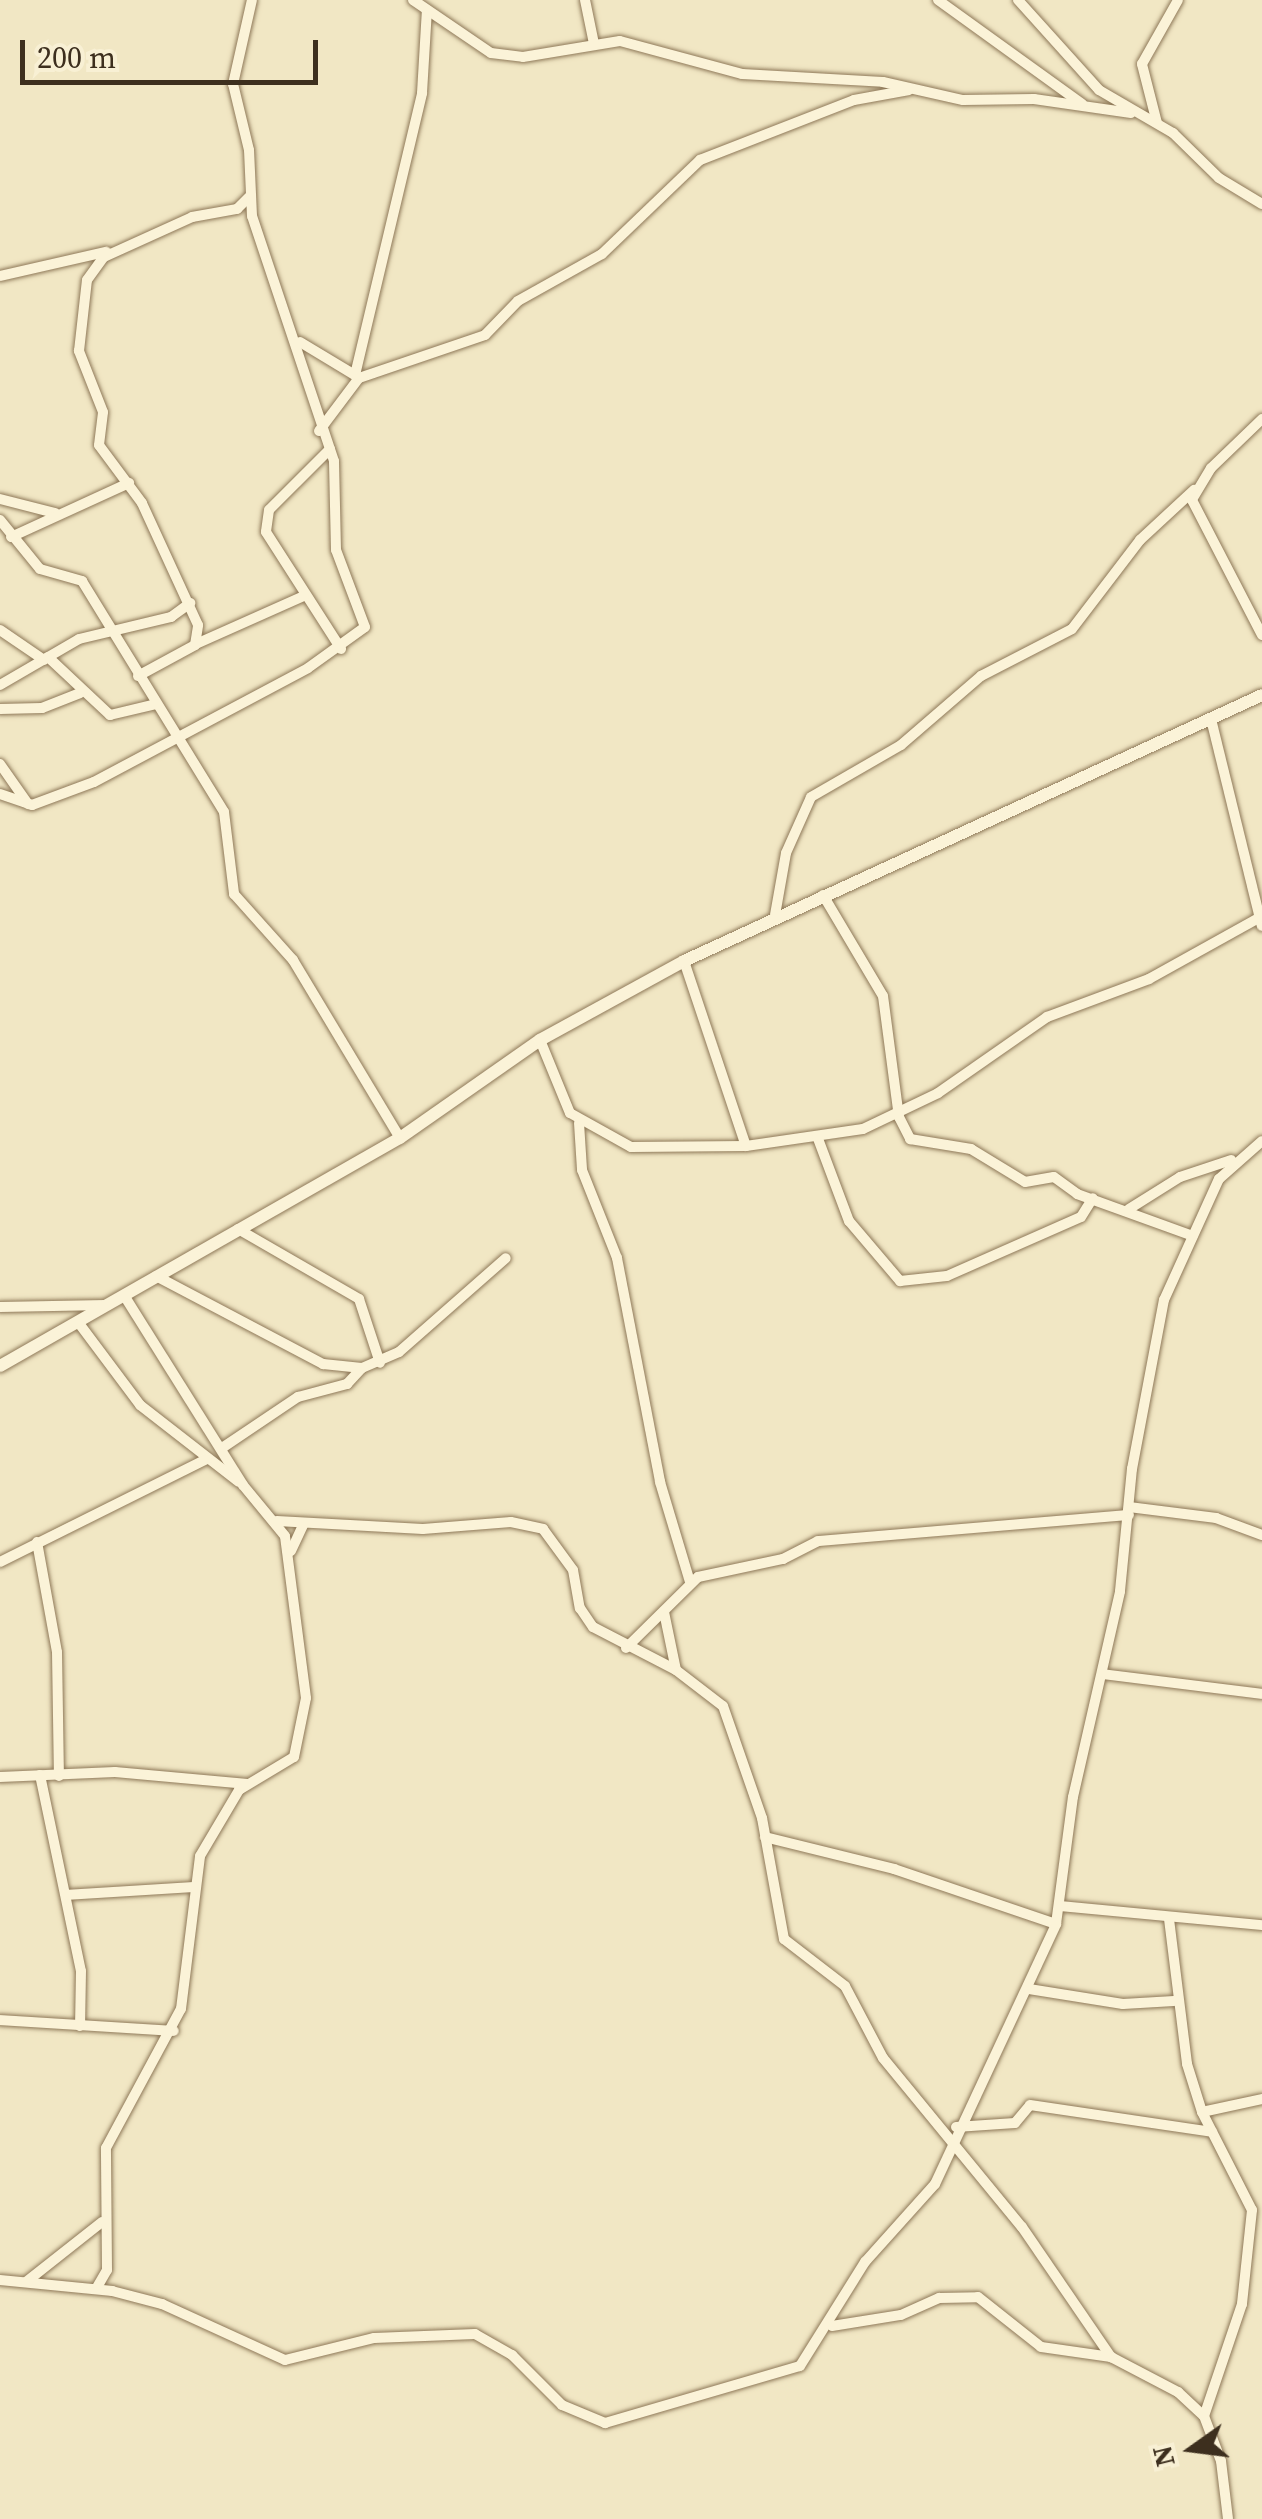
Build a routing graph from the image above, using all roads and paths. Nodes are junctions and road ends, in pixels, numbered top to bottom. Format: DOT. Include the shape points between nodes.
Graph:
graph roads {
  1 [pos="252,0"];
  2 [pos="413,0"];
  3 [pos="585,0"];
  4 [pos="938,0"];
  5 [pos="1018,0"];
  6 [pos="1178,0"];
  7 [pos="427,10"];
  8 [pos="594,44"];
  9 [pos="918,89"];
  10 [pos="1083,105"];
  11 [pos="1131,113"];
  12 [pos="1157,122"];
  13 [pos="250,196"];
  14 [pos="1262,204"];
  15 [pos="106,252"];
  16 [pos="0,276"];
  17 [pos="299,341"];
  18 [pos="357,376"];
  19 [pos="1262,418"];
  20 [pos="319,432"];
  21 [pos="330,449"];
  22 [pos="129,483"];
  23 [pos="1194,490"];
  24 [pos="0,500"];
  25 [pos="55,513"];
  26 [pos="0,520"];
  27 [pos="11,537"];
  28 [pos="304,596"];
  29 [pos="190,603"];
  30 [pos="0,630"];
  31 [pos="110,631"];
  32 [pos="1262,635"];
  33 [pos="195,644"];
  34 [pos="341,649"];
  35 [pos="46,658"];
  36 [pos="138,676"];
  37 [pos="0,684"];
  38 [pos="80,693"];
  39 [pos="1262,695"];
  40 [pos="156,704"];
  41 [pos="0,709"];
  42 [pos="1211,720"];
  43 [pos="178,734"];
  44 [pos="0,764"];
  45 [pos="0,794"];
  46 [pos="28,805"];
  47 [pos="824,894"];
  48 [pos="775,915"];
  49 [pos="1261,920"];
  50 [pos="684,961"];
  51 [pos="540,1040"];
  52 [pos="899,1117"];
  53 [pos="579,1123"];
  54 [pos="818,1136"];
  55 [pos="400,1138"];
  56 [pos="1262,1141"];
  57 [pos="746,1146"];
  58 [pos="1232,1160"];
  59 [pos="1093,1198"];
  60 [pos="1129,1209"];
  61 [pos="238,1229"];
  62 [pos="1193,1236"];
  63 [pos="506,1258"];
  64 [pos="156,1276"];
  65 [pos="124,1295"];
  66 [pos="107,1304"];
  67 [pos="0,1307"];
  68 [pos="78,1322"];
  69 [pos="380,1362"];
  70 [pos="0,1366"];
  71 [pos="362,1368"];
  72 [pos="222,1448"];
  73 [pos="207,1459"];
  74 [pos="242,1484"];
  75 [pos="1130,1511"];
  76 [pos="278,1521"];
  77 [pos="304,1523"];
  78 [pos="1262,1535"];
  79 [pos="38,1542"];
  80 [pos="290,1551"];
  81 [pos="0,1562"];
  82 [pos="688,1562"];
  83 [pos="707,1574"];
  84 [pos="690,1582"];
  85 [pos="664,1612"];
  86 [pos="626,1648"];
  87 [pos="676,1670"];
  88 [pos="1102,1674"];
  89 [pos="1262,1694"];
  90 [pos="58,1751"];
  91 [pos="78,1774"];
  92 [pos="40,1775"];
  93 [pos="59,1776"];
  94 [pos="0,1777"];
  95 [pos="248,1784"];
  96 [pos="765,1838"];
  97 [pos="193,1887"];
  98 [pos="66,1895"];
  99 [pos="1060,1906"];
  100 [pos="1169,1918"];
  101 [pos="1056,1924"];
  102 [pos="1262,1925"];
  103 [pos="1029,1989"];
  104 [pos="1174,2001"];
  105 [pos="0,2020"];
  106 [pos="80,2026"];
  107 [pos="174,2031"];
  108 [pos="1262,2099"];
  109 [pos="1202,2112"];
  110 [pos="956,2128"];
  111 [pos="1212,2132"];
  112 [pos="949,2147"];
  113 [pos="102,2221"];
  114 [pos="1256,2250"];
  115 [pos="106,2277"];
  116 [pos="0,2280"];
  117 [pos="25,2283"];
  118 [pos="96,2290"];
  119 [pos="112,2290"];
  120 [pos="830,2327"];
  121 [pos="1110,2357"];
  122 [pos="1204,2416"];
  123 [pos="1228,2519"];
  1 -- 13 [label="street" via="233,84 249,150"];
  2 -- 7 [label="street"];
  3 -- 8 [label="street"];
  4 -- 10 [label="street"];
  5 -- 11 [label="street" via="1067,58"];
  6 -- 12 [label="street" via="1142,64"];
  7 -- 8 [label="street" via="491,53 554,54"];
  7 -- 18 [label="street" via="422,94"];
  8 -- 9 [label="street" via="620,41 742,74"];
  9 -- 10 [label="street" via="963,100"];
  9 -- 18 [label="street" via="854,100 700,160 602,254 518,302 485,335"];
  10 -- 11 [label="street"];
  11 -- 12 [label="street"];
  12 -- 14 [label="street"];
  13 -- 17 [label="street" via="259,250"];
  13 -- 22 [label="street" via="238,209 192,217 104,257 88,280 80,351 103,412 97,438"];
  15 -- 16 [label="street"];
  17 -- 18 [label="street"];
  17 -- 20 [label="street"];
  18 -- 20 [label="street"];
  19 -- 23 [label="street"];
  20 -- 21 [label="street"];
  21 -- 28 [label="street" via="266,521 268,542"];
  21 -- 34 [label="street" via="336,550 365,619 362,635"];
  22 -- 25 [label="street"];
  22 -- 29 [label="street"];
  23 -- 32 [label="street" via="1202,530"];
  23 -- 48 [label="street" via="1140,540 1072,629 988,671 901,745 811,797 786,853"];
  24 -- 25 [label="street"];
  25 -- 27 [label="street"];
  26 -- 27 [label="street"];
  27 -- 31 [label="street" via="40,568 82,581"];
  28 -- 33 [label="street"];
  28 -- 34 [label="street"];
  29 -- 31 [label="street" via="171,617"];
  29 -- 33 [label="street"];
  30 -- 35 [label="street"];
  31 -- 35 [label="street"];
  31 -- 36 [label="street"];
  33 -- 36 [label="street"];
  34 -- 43 [label="street"];
  35 -- 37 [label="street"];
  35 -- 38 [label="street"];
  36 -- 40 [label="street"];
  38 -- 40 [label="street" via="110,715"];
  38 -- 41 [label="street" via="42,708"];
  39 -- 42 [label="street"];
  40 -- 43 [label="street"];
  42 -- 47 [label="street"];
  42 -- 49 [label="street"];
  43 -- 46 [label="street" via="94,782"];
  43 -- 55 [label="street" via="224,812 234,894 294,960"];
  44 -- 46 [label="street"];
  45 -- 46 [label="street"];
  47 -- 48 [label="street"];
  47 -- 52 [label="street" via="883,996"];
  48 -- 50 [label="street"];
  49 -- 52 [label="street" via="1150,979 1033,1025"];
  50 -- 51 [label="street"];
  50 -- 57 [label="street"];
  51 -- 53 [label="street"];
  51 -- 55 [label="street"];
  52 -- 54 [label="street"];
  52 -- 59 [label="street" via="910,1139 970,1149 1024,1182 1054,1177"];
  53 -- 57 [label="street" via="631,1147"];
  53 -- 82 [label="street" via="582,1170 617,1258 660,1482"];
  54 -- 57 [label="street"];
  54 -- 59 [label="street" via="854,1228 882,1269 904,1282 947,1276 1070,1222"];
  55 -- 61 [label="street"];
  56 -- 58 [label="street"];
  58 -- 60 [label="street" via="1180,1177"];
  58 -- 62 [label="street"];
  59 -- 60 [label="street"];
  60 -- 62 [label="street"];
  61 -- 64 [label="street"];
  61 -- 69 [label="street" via="359,1299"];
  62 -- 75 [label="street" via="1164,1300"];
  63 -- 69 [label="street"];
  64 -- 65 [label="street"];
  64 -- 71 [label="street" via="323,1364"];
  65 -- 66 [label="street"];
  65 -- 72 [label="street"];
  66 -- 67 [label="street"];
  66 -- 68 [label="street"];
  68 -- 70 [label="street"];
  68 -- 73 [label="street" via="140,1406"];
  69 -- 71 [label="street"];
  71 -- 72 [label="street" via="340,1388 298,1397"];
  72 -- 74 [label="street"];
  73 -- 74 [label="street"];
  73 -- 79 [label="street"];
  74 -- 76 [label="street"];
  75 -- 78 [label="street" via="1216,1518"];
  75 -- 83 [label="street" via="830,1538 783,1559"];
  75 -- 88 [label="street"];
  76 -- 77 [label="street"];
  76 -- 80 [label="street"];
  77 -- 80 [label="street"];
  77 -- 86 [label="street" via="534,1526 569,1561 585,1619"];
  79 -- 81 [label="street"];
  79 -- 90 [label="street" via="57,1652"];
  80 -- 95 [label="street" via="306,1668 304,1725 290,1764"];
  82 -- 83 [label="street"];
  82 -- 84 [label="street"];
  83 -- 84 [label="street"];
  84 -- 85 [label="street"];
  85 -- 86 [label="street"];
  85 -- 87 [label="street"];
  86 -- 87 [label="street"];
  87 -- 96 [label="street" via="731,1718"];
  88 -- 89 [label="street"];
  88 -- 99 [label="street" via="1073,1797"];
  90 -- 91 [label="street"];
  90 -- 93 [label="street"];
  91 -- 93 [label="street"];
  91 -- 95 [label="street"];
  92 -- 93 [label="street"];
  92 -- 94 [label="street"];
  92 -- 98 [label="street"];
  95 -- 97 [label="street" via="209,1838"];
  96 -- 101 [label="street" via="894,1869"];
  96 -- 112 [label="street" via="784,1939 845,1986 869,2037"];
  97 -- 98 [label="street"];
  97 -- 107 [label="street"];
  98 -- 106 [label="street" via="81,1971"];
  99 -- 100 [label="street"];
  99 -- 101 [label="street"];
  100 -- 102 [label="street"];
  100 -- 104 [label="street"];
  101 -- 103 [label="street"];
  103 -- 104 [label="street" via="1123,2004"];
  103 -- 110 [label="street"];
  104 -- 109 [label="street"];
  105 -- 106 [label="street"];
  106 -- 107 [label="street"];
  107 -- 113 [label="street" via="112,2128"];
  108 -- 109 [label="street"];
  109 -- 111 [label="street"];
  110 -- 111 [label="street" via="1015,2123 1030,2104"];
  110 -- 112 [label="street"];
  111 -- 114 [label="street" via="1247,2192"];
  112 -- 120 [label="street" via="935,2184 864,2262"];
  112 -- 121 [label="street" via="1022,2227"];
  113 -- 115 [label="street"];
  113 -- 117 [label="street"];
  114 -- 122 [label="street" via="1226,2369"];
  115 -- 118 [label="street"];
  115 -- 119 [label="street"];
  116 -- 117 [label="street"];
  117 -- 118 [label="street"];
  118 -- 119 [label="street"];
  119 -- 120 [label="street" via="204,2319 285,2360 374,2338 475,2334 512,2355 562,2405 605,2423 780,2377 800,2366"];
  120 -- 121 [label="street" via="901,2315 939,2298 978,2297 1041,2347"];
  121 -- 122 [label="street" via="1178,2392"];
  122 -- 123 [label="street" via="1221,2461"];
}
